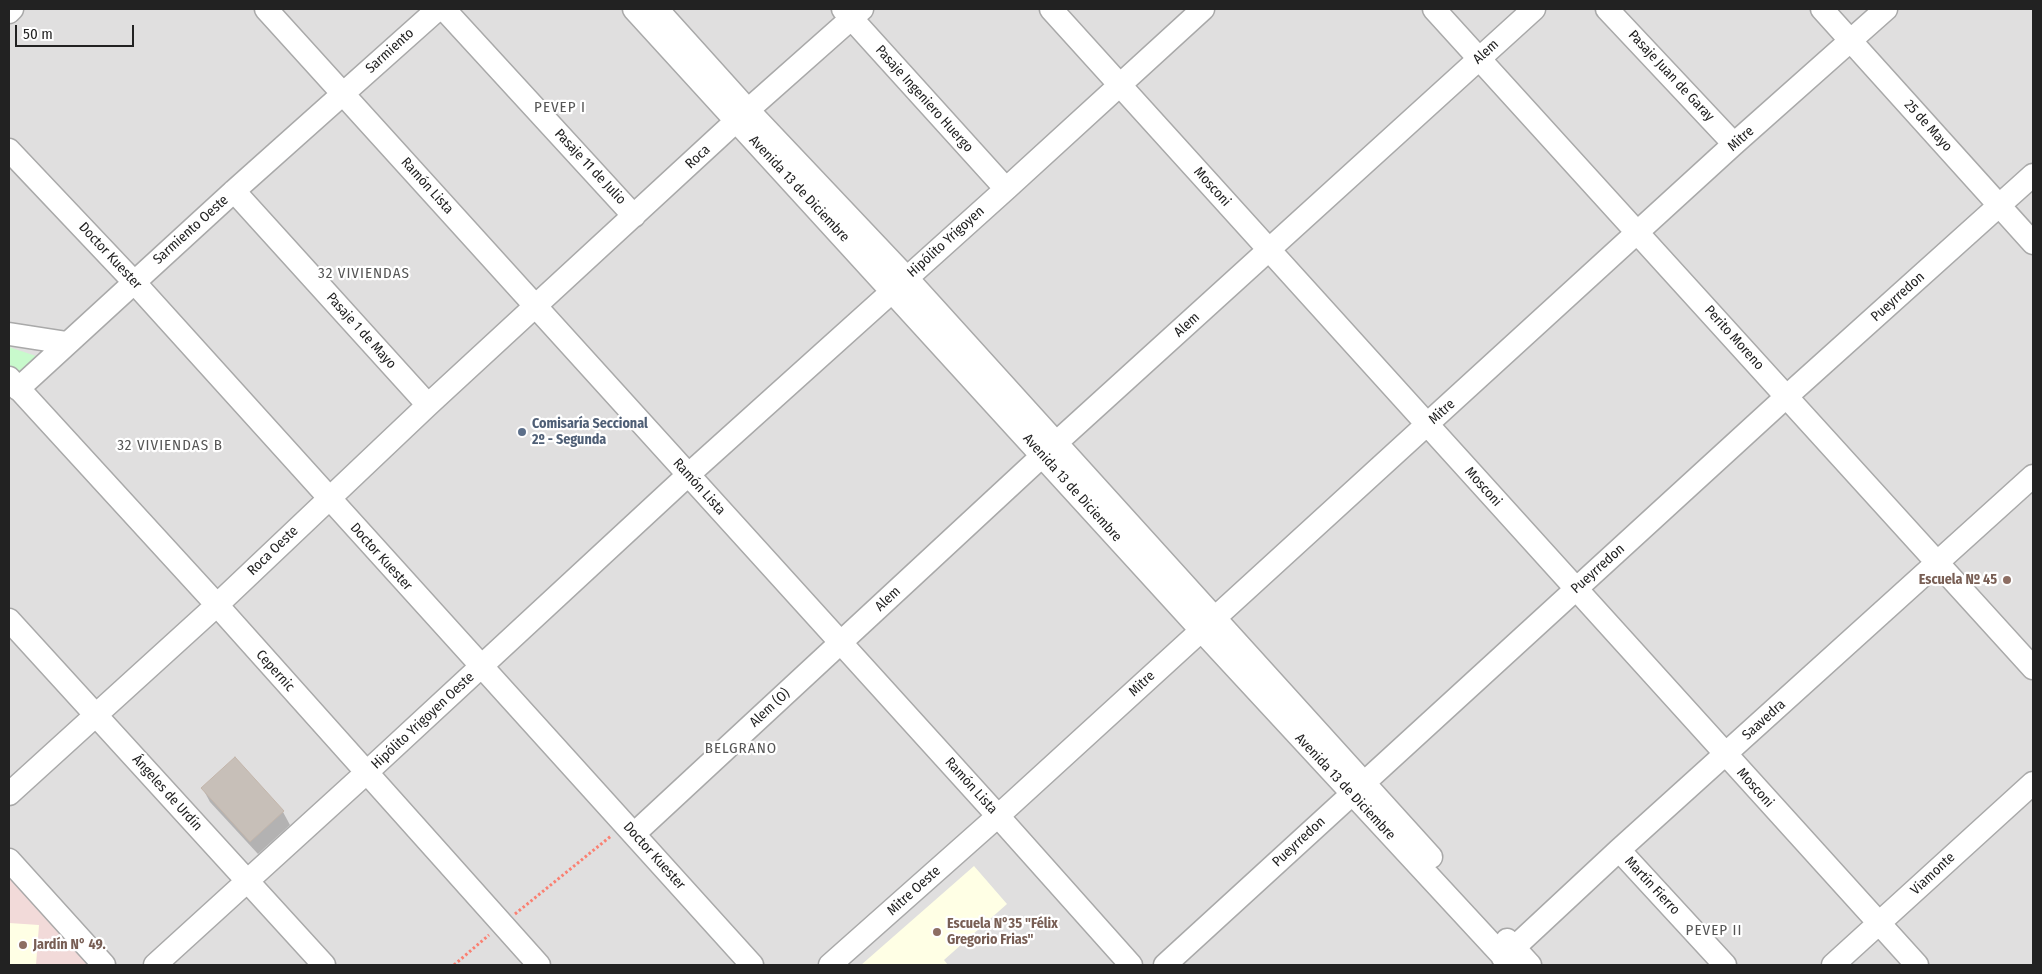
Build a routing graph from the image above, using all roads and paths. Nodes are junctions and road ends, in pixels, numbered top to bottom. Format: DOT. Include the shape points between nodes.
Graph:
graph roads {
  1 [pos="12,9"];
  2 [pos="266,9"];
  3 [pos="438,9"];
  4 [pos="444,9"];
  5 [pos="634,9"];
  6 [pos="657,9"];
  7 [pos="1050,9"];
  8 [pos="1202,9"];
  9 [pos="1434,9"];
  10 [pos="1534,9"];
  11 [pos="1607,9"];
  12 [pos="1822,9"];
  13 [pos="1886,9"];
  14 [pos="9,12"];
  15 [pos="852,12"];
  16 [pos="1851,41"];
  17 [pos="1479,58"];
  18 [pos="1119,85"];
  19 [pos="343,93"];
  20 [pos="742,115"];
  21 [pos="1734,144"];
  22 [pos="9,150"];
  23 [pos="2033,175"];
  24 [pos="1006,189"];
  25 [pos="234,191"];
  26 [pos="2000,206"];
  27 [pos="634,216"];
  28 [pos="1638,232"];
  29 [pos="2033,243"];
  30 [pos="1269,251"];
  31 [pos="134,282"];
  32 [pos="899,284"];
  33 [pos="536,306"];
  34 [pos="9,334"];
  35 [pos="67,344"];
  36 [pos="14,384"];
  37 [pos="1786,397"];
  38 [pos="428,405"];
  39 [pos="1427,425"];
  40 [pos="1049,450"];
  41 [pos="688,475"];
  42 [pos="2033,476"];
  43 [pos="328,498"];
  44 [pos="1936,562"];
  45 [pos="1575,589"];
  46 [pos="217,605"];
  47 [pos="9,620"];
  48 [pos="1207,624"];
  49 [pos="840,642"];
  50 [pos="482,667"];
  51 [pos="2033,668"];
  52 [pos="96,715"];
  53 [pos="1725,756"];
  54 [pos="366,773"];
  55 [pos="2033,783"];
  56 [pos="1358,789"];
  57 [pos="9,794"];
  58 [pos="998,816"];
  59 [pos="630,829"];
  60 [pos="1619,850"];
  61 [pos="9,860"];
  62 [pos="248,882"];
  63 [pos="502,924"];
  64 [pos="1879,924"];
  65 [pos="1506,959"];
  66 [pos="104,965"];
  67 [pos="155,965"];
  68 [pos="324,965"];
  69 [pos="454,965"];
  70 [pos="539,965"];
  71 [pos="752,965"];
  72 [pos="830,965"];
  73 [pos="1131,965"];
  74 [pos="1165,965"];
  75 [pos="1530,965"];
  76 [pos="1725,965"];
  77 [pos="1833,965"];
  78 [pos="1917,965"];
  1 -- 14 [label="street"];
  2 -- 19 [label="street, Ramón Lista"];
  3 -- 19 [label="street, Sarmiento"];
  4 -- 27 [label="street, Pasaje 11 de Julio"];
  5 -- 20 [label="street, Avenida 13 de Diciembre"];
  6 -- 20 [label="street, Avenida 13 de Diciembre"];
  7 -- 18 [label="street, Mosconi"];
  8 -- 18 [label="street, Hipólito Yrigoyen"];
  9 -- 17 [label="street, Perito Moreno"];
  10 -- 17 [label="street, Alem"];
  11 -- 21 [label="street, Pasaje Juan de Garay"];
  12 -- 16 [label="street, 25 de Mayo"];
  13 -- 16 [label="street, Mitre"];
  15 -- 20 [label="street, Roca"];
  15 -- 24 [label="street, Pasaje Ingeniero Huergo"];
  16 -- 21 [label="street, Mitre"];
  16 -- 26 [label="street, 25 de Mayo"];
  17 -- 28 [label="street, Perito Moreno"];
  17 -- 30 [label="street, Alem"];
  18 -- 24 [label="street, Hipólito Yrigoyen"];
  18 -- 30 [label="street, Mosconi"];
  19 -- 25 [label="street, Sarmiento Oeste"];
  19 -- 33 [label="street, Ramón Lista"];
  20 -- 27 [label="street, Roca"];
  20 -- 32 [label="street, Avenida 13 de Diciembre"];
  21 -- 28 [label="street, Mitre"];
  22 -- 31 [label="street, Doctor Kuester"];
  23 -- 26 [label="street, Pueyrredon"];
  24 -- 32 [label="street, Hipólito Yrigoyen"];
  25 -- 31 [label="street, Sarmiento Oeste"];
  25 -- 38 [label="street, Pasaje 1 de Mayo"];
  26 -- 29 [label="street, 25 de Mayo"];
  26 -- 37 [label="street, Pueyrredon"];
  27 -- 33 [label="street, Roca"];
  28 -- 37 [label="street, Perito Moreno"];
  28 -- 39 [label="street, Mitre"];
  30 -- 39 [label="street, Mosconi"];
  30 -- 40 [label="street, Alem"];
  31 -- 35 [label="street, Sarmiento Oeste"];
  31 -- 43 [label="street, Doctor Kuester"];
  32 -- 40 [label="street, Avenida 13 de Diciembre"];
  32 -- 41 [label="street, Hipólito Yrigoyen"];
  33 -- 38 [label="street, Roca Oeste"];
  33 -- 41 [label="street, Ramón Lista"];
  34 -- 35 [label="street"];
  35 -- 36 [label="street, Sarmiento Oeste"];
  36 -- 46 [label="street, Cepernic"];
  37 -- 44 [label="street, Perito Moreno"];
  37 -- 45 [label="street, Pueyrredon"];
  38 -- 43 [label="street, Roca Oeste"];
  39 -- 45 [label="street, Mosconi"];
  39 -- 48 [label="street, Mitre"];
  40 -- 48 [label="street, Avenida 13 de Diciembre"];
  40 -- 49 [label="street, Alem"];
  41 -- 49 [label="street, Ramón Lista"];
  41 -- 50 [label="street, Hipólito Yrigoyen Oeste"];
  42 -- 44 [label="street, Saavedra"];
  43 -- 46 [label="street, Roca Oeste"];
  43 -- 50 [label="street, Doctor Kuester"];
  44 -- 51 [label="street, Perito Moreno"];
  44 -- 53 [label="street, Saavedra"];
  45 -- 53 [label="street, Mosconi"];
  45 -- 56 [label="street, Pueyrredon"];
  46 -- 52 [label="street, Roca Oeste"];
  46 -- 54 [label="street, Cepernic"];
  47 -- 52 [label="street, Ángeles de Urdín"];
  48 -- 56 [label="street, Avenida 13 de Diciembre"];
  48 -- 58 [label="street, Mitre"];
  49 -- 58 [label="street, Ramón Lista"];
  49 -- 59 [label="street, Alem (O)"];
  50 -- 54 [label="street, Hipólito Yrigoyen Oeste"];
  50 -- 59 [label="street, Doctor Kuester"];
  52 -- 57 [label="street, Roca Oeste"];
  52 -- 62 [label="street, Ángeles de Urdín"];
  53 -- 60 [label="street, Saavedra"];
  53 -- 64 [label="street, Mosconi"];
  54 -- 62 [label="street, Hipólito Yrigoyen Oeste"];
  54 -- 63 [label="street, Cepernic"];
  55 -- 64 [label="street, Viamonte"];
  56 -- 65 [label="street, Avenida 13 de Diciembre"];
  56 -- 74 [label="street, Pueyrredon"];
  58 -- 72 [label="street, Mitre Oeste"];
  58 -- 73 [label="street, Ramón Lista"];
  59 -- 63 [label="path"];
  59 -- 71 [label="street, Doctor Kuester"];
  60 -- 65 [label="street, Saavedra"];
  60 -- 76 [label="street, Martín Fierro"];
  61 -- 66 [label="street"];
  62 -- 67 [label="street, Hipólito Yrigoyen Oeste"];
  62 -- 68 [label="street, Ángeles de Urdín"];
  63 -- 69 [label="path"];
  63 -- 70 [label="street, Cepernic"];
  64 -- 77 [label="street, Viamonte"];
  64 -- 78 [label="street, Mosconi"];
  65 -- 75 [label="street, Avenida 13 de Diciembre"];
}
